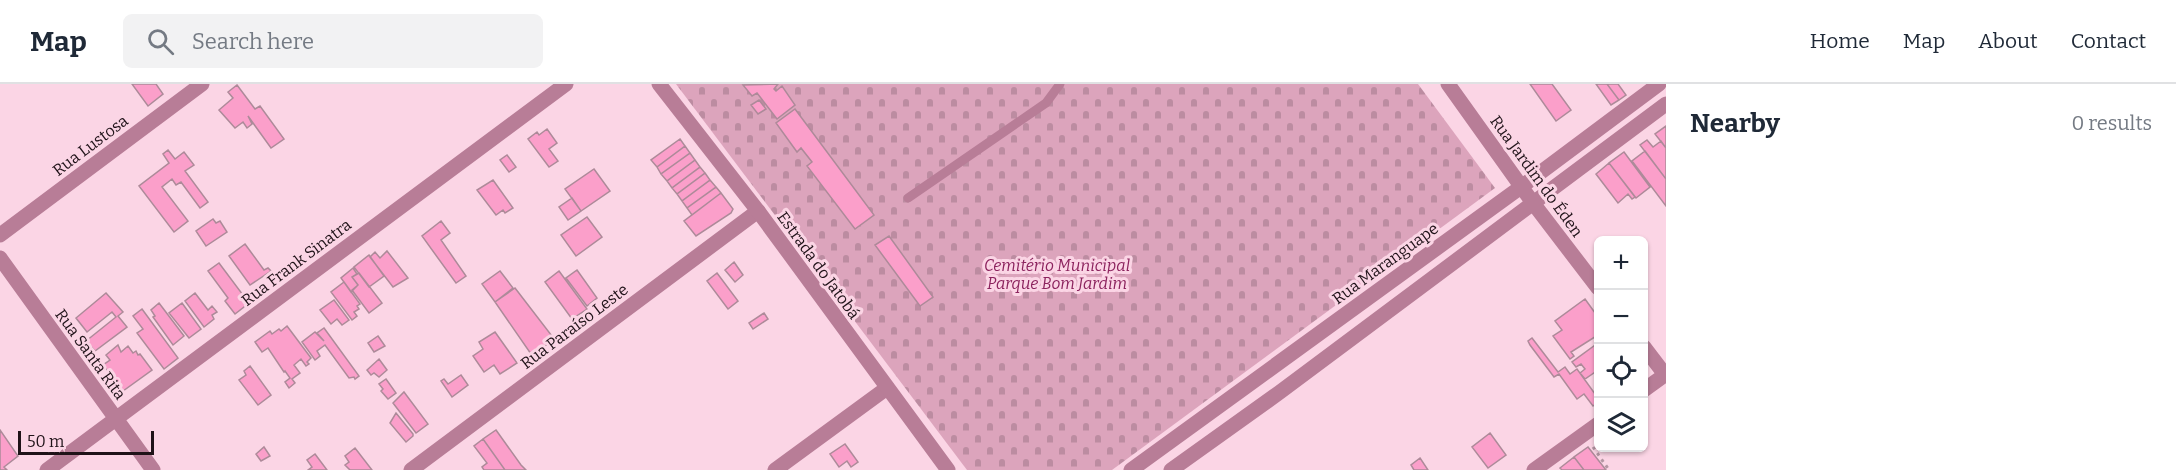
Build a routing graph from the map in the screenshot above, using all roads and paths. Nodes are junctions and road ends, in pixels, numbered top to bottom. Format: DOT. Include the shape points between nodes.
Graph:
graph roads {
  1 [pos="202,84"];
  2 [pos="566,84"];
  3 [pos="659,84"];
  4 [pos="1060,84"];
  5 [pos="1448,84"];
  6 [pos="1659,84"];
  7 [pos="1666,104"];
  8 [pos="1521,187"];
  9 [pos="908,198"];
  10 [pos="1533,203"];
  11 [pos="758,211"];
  12 [pos="0,235"];
  13 [pos="0,258"];
  14 [pos="1594,282"];
  15 [pos="1648,352"];
  16 [pos="1666,375"];
  17 [pos="1648,387"];
  18 [pos="887,388"];
  19 [pos="115,419"];
  20 [pos="1594,427"];
  21 [pos="1583,435"];
  22 [pos="47,470"];
  23 [pos="153,470"];
  24 [pos="411,470"];
  25 [pos="775,470"];
  26 [pos="948,470"];
  27 [pos="1131,470"];
  28 [pos="1171,470"];
  29 [pos="1534,470"];
  30 [pos="1610,470"];
  1 -- 12 [label="street, Rua Lustosa"];
  2 -- 19 [label="street, Rua Frank Sinatra"];
  3 -- 11 [label="street, Estrada do Jatobá"];
  4 -- 9 [label="lane" via="1046,103"];
  5 -- 8 [label="street, Rua Jardim do Éden"];
  6 -- 8 [label="street, Rua Maranguape"];
  7 -- 10 [label="street"];
  8 -- 10 [label="street, Rua Jardim do Éden"];
  8 -- 27 [label="street, Rua Maranguape"];
  10 -- 14 [label="street, Rua Jardim do Éden"];
  10 -- 28 [label="street"];
  11 -- 18 [label="street, Estrada do Jatobá"];
  11 -- 24 [label="street, Rua Paraíso Leste"];
  13 -- 19 [label="street, Rua Santa Rita"];
  15 -- 16 [label="street"];
  16 -- 17 [label="street"];
  18 -- 25 [label="street"];
  18 -- 26 [label="street, Estrada do Jatobá"];
  19 -- 22 [label="street, Rua Frank Sinatra"];
  19 -- 23 [label="street, Rua Santa Rita"];
  20 -- 21 [label="street"];
  21 -- 29 [label="street"];
  21 -- 30 [label="path"];
}
